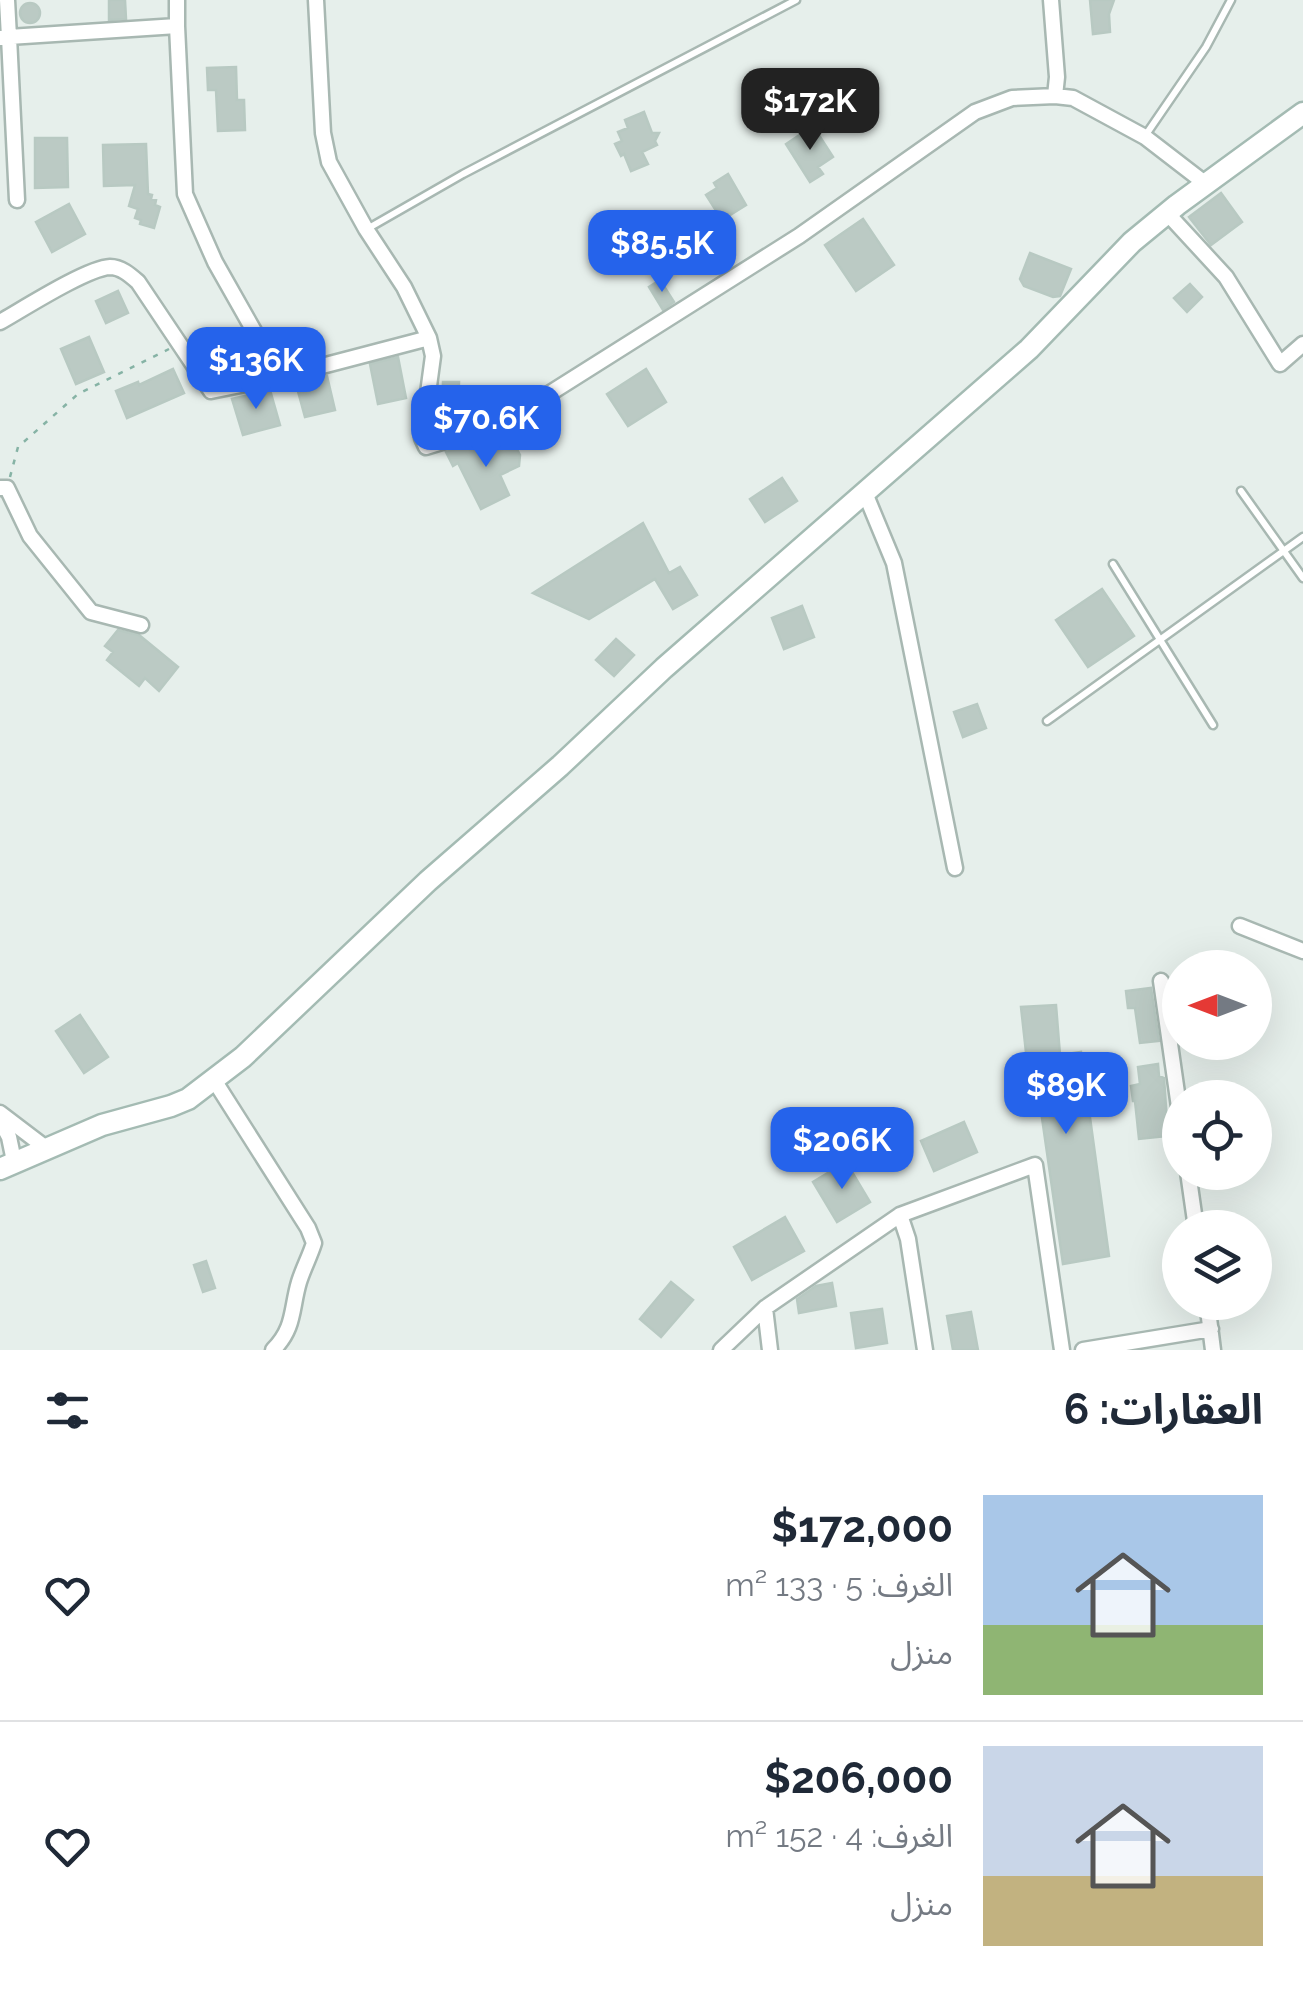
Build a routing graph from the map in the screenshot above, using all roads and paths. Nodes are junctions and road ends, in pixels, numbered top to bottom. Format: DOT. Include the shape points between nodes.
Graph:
graph roads {
  1 [pos="7,0"];
  2 [pos="176,0"];
  3 [pos="316,0"];
  4 [pos="796,0"];
  5 [pos="1051,0"];
  6 [pos="1231,0"];
  7 [pos="178,26"];
  8 [pos="4,38"];
  9 [pos="1055,96"];
  10 [pos="1303,113"];
  11 [pos="1145,137"];
  12 [pos="1206,184"];
  13 [pos="17,200"];
  14 [pos="1167,213"];
  15 [pos="366,229"];
  16 [pos="0,322"];
  17 [pos="428,338"];
  18 [pos="180,344"];
  19 [pos="1303,344"];
  20 [pos="280,377"];
  21 [pos="4,488"];
  22 [pos="1241,491"];
  23 [pos="865,493"];
  24 [pos="1303,537"];
  25 [pos="1284,550"];
  26 [pos="1112,564"];
  27 [pos="1303,578"];
  28 [pos="141,625"];
  29 [pos="1160,640"];
  30 [pos="1047,721"];
  31 [pos="1213,725"];
  32 [pos="955,868"];
  33 [pos="1240,926"];
  34 [pos="1303,951"];
  35 [pos="1161,980"];
  36 [pos="214,1080"];
  37 [pos="1175,1080"];
  38 [pos="0,1117"];
  39 [pos="46,1148"];
  40 [pos="7,1165"];
  41 [pos="900,1216"];
  42 [pos="764,1308"];
  43 [pos="1209,1320"];
  44 [pos="1210,1329"];
  45 [pos="273,1350"];
  46 [pos="722,1350"];
  47 [pos="770,1350"];
  48 [pos="925,1350"];
  49 [pos="1062,1350"];
  50 [pos="1082,1350"];
  51 [pos="1213,1350"];
  1 -- 8 [label="street"];
  2 -- 7 [label="street"];
  3 -- 15 [label="street" via="329,162"];
  4 -- 15 [label="lane"];
  5 -- 9 [label="street"];
  6 -- 11 [label="lane"];
  7 -- 8 [label="street"];
  7 -- 20 [label="street" via="185,194"];
  8 -- 13 [label="street"];
  9 -- 11 [label="street" via="1073,98"];
  9 -- 17 [label="street" via="1012,98 975,112 798,236 525,409 426,447 433,356"];
  10 -- 12 [label="street"];
  11 -- 12 [label="street"];
  12 -- 14 [label="street"];
  14 -- 19 [label="street" via="1226,278 1280,364"];
  14 -- 23 [label="street" via="1029,349"];
  15 -- 17 [label="street"];
  16 -- 18 [label="street" via="113,267 138,282"];
  17 -- 20 [label="street"];
  18 -- 20 [label="street" via="210,391"];
  18 -- 21 [label="path" via="78,394 18,447"];
  21 -- 28 [label="street" via="30,536 90,612"];
  22 -- 25 [label="lane"];
  23 -- 32 [label="street" via="894,563"];
  23 -- 36 [label="street"];
  24 -- 25 [label="lane"];
  25 -- 27 [label="lane"];
  25 -- 29 [label="lane"];
  26 -- 29 [label="lane"];
  29 -- 30 [label="lane"];
  29 -- 31 [label="lane"];
  33 -- 34 [label="street"];
  35 -- 37 [label="street"];
  36 -- 39 [label="street" via="172,1106"];
  36 -- 45 [label="street" via="314,1243 291,1322"];
  38 -- 39 [label="street"];
  38 -- 40 [label="street" via="9,1137"];
  39 -- 40 [label="street"];
  41 -- 42 [label="street"];
  41 -- 48 [label="street"];
  41 -- 49 [label="street" via="1035,1166"];
  42 -- 46 [label="street"];
  42 -- 47 [label="street"];
  43 -- 44 [label="street"];
  44 -- 50 [label="street"];
  44 -- 51 [label="street"];
}
